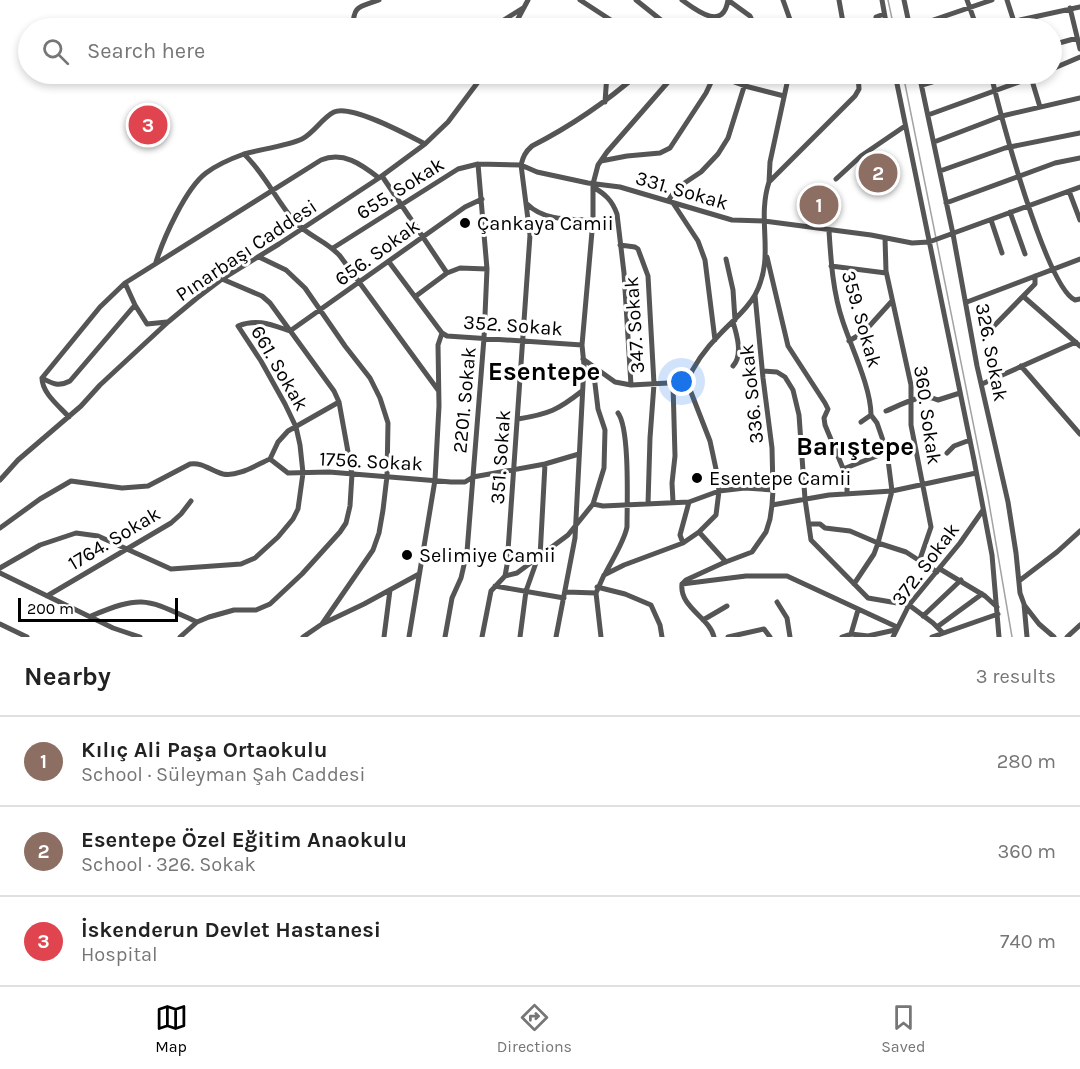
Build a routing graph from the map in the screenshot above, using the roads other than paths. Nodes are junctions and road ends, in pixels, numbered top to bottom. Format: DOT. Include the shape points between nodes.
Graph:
graph roads {
  1 [pos="379,0"];
  2 [pos="528,0"];
  3 [pos="580,0"];
  4 [pos="636,0"];
  5 [pos="682,0"];
  6 [pos="728,0"];
  7 [pos="783,0"];
  8 [pos="839,0"];
  9 [pos="882,0"];
  10 [pos="904,0"];
  11 [pos="967,0"];
  12 [pos="992,0"];
  13 [pos="1006,0"];
  14 [pos="1080,7"];
  15 [pos="524,8"];
  16 [pos="970,8"];
  17 [pos="1070,8"];
  18 [pos="884,14"];
  19 [pos="354,18"];
  20 [pos="508,18"];
  21 [pos="518,18"];
  22 [pos="607,18"];
  23 [pos="658,18"];
  24 [pos="713,18"];
  25 [pos="751,18"];
  26 [pos="789,18"];
  27 [pos="842,18"];
  28 [pos="876,18"];
  29 [pos="885,18"];
  30 [pos="908,18"];
  31 [pos="940,18"];
  32 [pos="974,18"];
  33 [pos="1012,18"];
  34 [pos="1037,18"];
  35 [pos="1077,38"];
  36 [pos="1062,42"];
  37 [pos="1080,49"];
  38 [pos="1080,57"];
  39 [pos="1062,65"];
  40 [pos="476,84"];
  41 [pos="606,84"];
  42 [pos="626,84"];
  43 [pos="666,84"];
  44 [pos="710,84"];
  45 [pos="740,84"];
  46 [pos="787,84"];
  47 [pos="860,84"];
  48 [pos="897,84"];
  49 [pos="925,84"];
  50 [pos="993,84"];
  51 [pos="1010,84"];
  52 [pos="1034,84"];
  53 [pos="922,85"];
  54 [pos="745,86"];
  55 [pos="994,91"];
  56 [pos="784,96"];
  57 [pos="1080,98"];
  58 [pos="605,102"];
  59 [pos="1040,107"];
  60 [pos="928,115"];
  61 [pos="1002,116"];
  62 [pos="905,126"];
  63 [pos="1080,133"];
  64 [pos="934,142"];
  65 [pos="425,144"];
  66 [pos="1010,148"];
  67 [pos="244,154"];
  68 [pos="1079,158"];
  69 [pos="601,160"];
  70 [pos="478,164"];
  71 [pos="521,165"];
  72 [pos="1080,167"];
  73 [pos="940,171"];
  74 [pos="380,177"];
  75 [pos="1018,177"];
  76 [pos="836,179"];
  77 [pos="769,182"];
  78 [pos="593,186"];
  79 [pos="1080,187"];
  80 [pos="272,189"];
  81 [pos="1069,191"];
  82 [pos="482,199"];
  83 [pos="670,202"];
  84 [pos="526,203"];
  85 [pos="946,203"];
  86 [pos="401,205"];
  87 [pos="1029,206"];
  88 [pos="1010,212"];
  89 [pos="592,220"];
  90 [pos="991,220"];
  91 [pos="1080,220"];
  92 [pos="764,221"];
  93 [pos="302,229"];
  94 [pos="829,231"];
  95 [pos="953,234"];
  96 [pos="422,237"];
  97 [pos="885,238"];
  98 [pos="929,243"];
  99 [pos="620,245"];
  100 [pos="333,248"];
  101 [pos="1002,253"];
  102 [pos="1025,254"];
  103 [pos="766,256"];
  104 [pos="259,257"];
  105 [pos="726,259"];
  106 [pos="1080,259"];
  107 [pos="156,262"];
  108 [pos="389,262"];
  109 [pos="831,266"];
  110 [pos="487,269"];
  111 [pos="1053,270"];
  112 [pos="447,273"];
  113 [pos="886,273"];
  114 [pos="1035,276"];
  115 [pos="222,279"];
  116 [pos="125,282"];
  117 [pos="361,282"];
  118 [pos="755,294"];
  119 [pos="416,296"];
  120 [pos="1024,297"];
  121 [pos="1080,299"];
  122 [pos="892,301"];
  123 [pos="967,302"];
  124 [pos="135,305"];
  125 [pos="321,311"];
  126 [pos="734,321"];
  127 [pos="168,322"];
  128 [pos="992,328"];
  129 [pos="290,331"];
  130 [pos="442,333"];
  131 [pos="484,338"];
  132 [pos="714,340"];
  133 [pos="523,341"];
  134 [pos="849,341"];
  135 [pos="1078,344"];
  136 [pos="582,345"];
  137 [pos="583,359"];
  138 [pos="733,366"];
  139 [pos="1021,366"];
  140 [pos="593,367"];
  141 [pos="763,371"];
  142 [pos="42,378"];
  143 [pos="687,382"];
  144 [pos="654,384"];
  145 [pos="673,384"];
  146 [pos="982,384"];
  147 [pos="631,385"];
  148 [pos="438,390"];
  149 [pos="582,390"];
  150 [pos="960,393"];
  151 [pos="911,400"];
  152 [pos="339,402"];
  153 [pos="886,411"];
  154 [pos="618,413"];
  155 [pos="871,415"];
  156 [pos="69,417"];
  157 [pos="518,419"];
  158 [pos="861,422"];
  159 [pos="296,427"];
  160 [pos="1080,434"];
  161 [pos="970,440"];
  162 [pos="887,452"];
  163 [pos="947,453"];
  164 [pos="579,454"];
  165 [pos="270,459"];
  166 [pos="545,464"];
  167 [pos="843,469"];
  168 [pos="515,470"];
  169 [pos="303,473"];
  170 [pos="976,473"];
  171 [pos="352,474"];
  172 [pos="387,476"];
  173 [pos="473,477"];
  174 [pos="0,480"];
  175 [pos="435,480"];
  176 [pos="924,485"];
  177 [pos="773,490"];
  178 [pos="719,491"];
  179 [pos="892,491"];
  180 [pos="847,494"];
  181 [pos="805,499"];
  182 [pos="191,501"];
  183 [pos="673,502"];
  184 [pos="689,502"];
  185 [pos="592,504"];
  186 [pos="627,504"];
  187 [pos="648,504"];
  188 [pos="772,505"];
  189 [pos="983,510"];
  190 [pos="810,524"];
  191 [pos="575,526"];
  192 [pos="0,528"];
  193 [pos="1080,531"];
  194 [pos="699,532"];
  195 [pos="683,543"];
  196 [pos="879,543"];
  197 [pos="125,548"];
  198 [pos="539,558"];
  199 [pos="920,559"];
  200 [pos="726,561"];
  201 [pos="0,568"];
  202 [pos="939,571"];
  203 [pos="0,573"];
  204 [pos="419,574"];
  205 [pos="604,575"];
  206 [pos="505,576"];
  207 [pos="961,580"];
  208 [pos="1019,581"];
  209 [pos="682,584"];
  210 [pos="854,584"];
  211 [pos="495,586"];
  212 [pos="390,590"];
  213 [pos="597,590"];
  214 [pos="526,591"];
  215 [pos="982,594"];
  216 [pos="565,595"];
  217 [pos="47,596"];
  218 [pos="777,602"];
  219 [pos="1024,604"];
  220 [pos="909,605"];
  221 [pos="727,606"];
  222 [pos="858,610"];
  223 [pos="998,610"];
  224 [pos="91,616"];
  225 [pos="923,616"];
  226 [pos="703,620"];
  227 [pos="196,622"];
  228 [pos="0,624"];
  229 [pos="322,624"];
  230 [pos="1080,625"];
  231 [pos="896,629"];
  232 [pos="940,630"];
  233 [pos="851,634"];
  234 [pos="741,636"];
  235 [pos="27,637"];
  236 [pos="140,637"];
  237 [pos="180,637"];
  238 [pos="303,637"];
  239 [pos="384,637"];
  240 [pos="409,637"];
  241 [pos="446,637"];
  242 [pos="483,637"];
  243 [pos="520,637"];
  244 [pos="556,637"];
  245 [pos="601,637"];
  246 [pos="662,637"];
  247 [pos="714,637"];
  248 [pos="728,637"];
  249 [pos="770,637"];
  250 [pos="790,637"];
  251 [pos="842,637"];
  252 [pos="893,637"];
  253 [pos="932,637"];
  254 [pos="999,637"];
  255 [pos="1027,637"];
  256 [pos="1054,637"];
  257 [pos="1067,637"];
  1 -- 19 [label="street" via="357,7"];
  2 -- 15 [label="street"];
  3 -- 22 [label="street"];
  4 -- 23 [label="street"];
  5 -- 24 [label="street"];
  6 -- 24 [label="street" via="722,14"];
  6 -- 25 [label="street"];
  7 -- 26 [label="street"];
  8 -- 27 [label="street"];
  9 -- 18 [label="street"];
  10 -- 30 [label="street"];
  11 -- 16 [label="street"];
  12 -- 16 [label="street"];
  13 -- 33 [label="street"];
  14 -- 17 [label="street"];
  15 -- 20 [label="street"];
  15 -- 21 [label="street"];
  16 -- 31 [label="street"];
  16 -- 32 [label="street"];
  17 -- 34 [label="street"];
  17 -- 35 [label="street"];
  18 -- 28 [label="street"];
  18 -- 29 [label="street"];
  35 -- 36 [label="street"];
  35 -- 37 [label="street"];
  38 -- 39 [label="street"];
  40 -- 65 [label="street, Pınarbaşı Caddesi" via="448,122"];
  41 -- 58 [label="street"];
  42 -- 58 [label="street"];
  43 -- 69 [label="street"];
  44 -- 69 [label="street" via="670,148 660,153"];
  45 -- 54 [label="street"];
  46 -- 56 [label="street"];
  47 -- 77 [label="street" via="855,96"];
  48 -- 62 [label="street, 326. Sokak"];
  49 -- 53 [label="street"];
  50 -- 55 [label="street"];
  51 -- 55 [label="street"];
  52 -- 59 [label="street"];
  53 -- 60 [label="street, 326. Sokak"];
  54 -- 56 [label="street"];
  54 -- 83 [label="street" via="728,138 718,154 701,172 677,188"];
  55 -- 60 [label="street"];
  55 -- 61 [label="street"];
  56 -- 77 [label="street"];
  57 -- 59 [label="street"];
  58 -- 71 [label="street" via="532,146 525,152"];
  59 -- 61 [label="street"];
  60 -- 64 [label="street, 326. Sokak"];
  61 -- 64 [label="street"];
  61 -- 66 [label="street"];
  62 -- 76 [label="street" via="861,156"];
  62 -- 98 [label="street, 326. Sokak"];
  63 -- 66 [label="street"];
  64 -- 73 [label="street, 326. Sokak"];
  65 -- 67 [label="street" via="376,121 342,111 335,112 302,139"];
  65 -- 74 [label="street, Pınarbaşı Caddesi"];
  66 -- 73 [label="street"];
  66 -- 75 [label="street"];
  67 -- 80 [label="street"];
  67 -- 107 [label="street" via="220,163 190,189"];
  68 -- 72 [label="street"];
  68 -- 75 [label="street"];
  69 -- 78 [label="street"];
  70 -- 71 [label="street, 655. Sokak"];
  70 -- 82 [label="street, 2201. Sokak"];
  70 -- 86 [label="street, 655. Sokak" via="458,169"];
  71 -- 78 [label="street, 655. Sokak"];
  71 -- 84 [label="street, 351. Sokak"];
  73 -- 85 [label="street, 326. Sokak"];
  74 -- 80 [label="street" via="345,157 331,156"];
  74 -- 86 [label="street"];
  74 -- 93 [label="street, Pınarbaşı Caddesi"];
  75 -- 85 [label="street"];
  75 -- 87 [label="street"];
  77 -- 92 [label="street" via="764,197"];
  78 -- 83 [label="street, 331. Sokak" via="620,187"];
  78 -- 89 [label="street"];
  78 -- 99 [label="street" via="614,205"];
  79 -- 81 [label="street"];
  80 -- 93 [label="street"];
  80 -- 107 [label="street"];
  81 -- 87 [label="street"];
  81 -- 91 [label="street"];
  82 -- 96 [label="street, 656. Sokak"];
  82 -- 110 [label="street, 2201. Sokak"];
  83 -- 92 [label="street, 331. Sokak" via="732,220"];
  83 -- 132 [label="street" via="698,241 705,260"];
  84 -- 89 [label="street" via="536,212 560,219"];
  84 -- 133 [label="street, 351. Sokak" via="530,235"];
  85 -- 95 [label="street, 326. Sokak"];
  86 -- 96 [label="street"];
  86 -- 100 [label="street, 655. Sokak"];
  87 -- 88 [label="street"];
  87 -- 111 [label="street"];
  88 -- 90 [label="street"];
  88 -- 102 [label="street"];
  89 -- 136 [label="street"];
  90 -- 95 [label="street"];
  90 -- 101 [label="street"];
  92 -- 94 [label="street, 331. Sokak"];
  92 -- 103 [label="street"];
  93 -- 100 [label="street"];
  93 -- 104 [label="street, Pınarbaşı Caddesi"];
  94 -- 97 [label="street, 331. Sokak"];
  94 -- 109 [label="street, 359. Sokak"];
  95 -- 98 [label="street"];
  95 -- 123 [label="street, 326. Sokak"];
  96 -- 108 [label="street, 656. Sokak"];
  96 -- 112 [label="street"];
  97 -- 98 [label="street, 331. Sokak"];
  97 -- 113 [label="street, 360. Sokak"];
  98 -- 150 [label="street, 326. Sokak"];
  99 -- 144 [label="street, 347. Sokak" via="638,249 648,276"];
  99 -- 147 [label="street"];
  100 -- 117 [label="street"];
  103 -- 118 [label="street"];
  103 -- 167 [label="street" via="785,340 828,409 825,425"];
  104 -- 115 [label="street, Pınarbaşı Caddesi"];
  104 -- 125 [label="street" via="285,270"];
  105 -- 126 [label="street"];
  106 -- 111 [label="street"];
  107 -- 116 [label="street"];
  108 -- 117 [label="street, 656. Sokak"];
  108 -- 119 [label="street"];
  109 -- 113 [label="street"];
  109 -- 134 [label="street, 359. Sokak"];
  110 -- 112 [label="street" via="460,268"];
  110 -- 131 [label="street, 2201. Sokak"];
  111 -- 114 [label="street"];
  111 -- 121 [label="street" via="1069,297"];
  112 -- 119 [label="street"];
  113 -- 122 [label="street, 360. Sokak"];
  114 -- 120 [label="street" via="1035,285"];
  114 -- 123 [label="street"];
  115 -- 127 [label="street, Pınarbaşı Caddesi"];
  115 -- 129 [label="street" via="262,296"];
  116 -- 124 [label="street"];
  116 -- 142 [label="street"];
  117 -- 125 [label="street, 656. Sokak"];
  117 -- 148 [label="street"];
  118 -- 126 [label="street"];
  118 -- 141 [label="street, 336. Sokak"];
  119 -- 130 [label="street"];
  120 -- 128 [label="street"];
  120 -- 135 [label="street"];
  122 -- 134 [label="street" via="864,332"];
  122 -- 151 [label="street, 360. Sokak"];
  123 -- 146 [label="street, 326. Sokak"];
  124 -- 127 [label="street" via="147,324"];
  124 -- 142 [label="street" via="70,381 62,385"];
  125 -- 129 [label="street, 656. Sokak"];
  125 -- 172 [label="street" via="380,398 388,423"];
  126 -- 132 [label="street"];
  126 -- 138 [label="street" via="739,350"];
  127 -- 156 [label="street, Pınarbaşı Caddesi"];
  129 -- 152 [label="street"];
  129 -- 159 [label="street, 661. Sokak" via="263,322 238,326"];
  130 -- 131 [label="street, 352. Sokak"];
  130 -- 148 [label="street" via="438,345"];
  131 -- 133 [label="street, 352. Sokak"];
  131 -- 173 [label="street, 2201. Sokak"];
  132 -- 143 [label="street"];
  133 -- 136 [label="street, 352. Sokak"];
  133 -- 157 [label="street, 351. Sokak"];
  134 -- 155 [label="street, 359. Sokak" via="870,400"];
  135 -- 139 [label="street"];
  136 -- 137 [label="street"];
  137 -- 140 [label="street"];
  137 -- 149 [label="street"];
  139 -- 146 [label="street"];
  139 -- 160 [label="street"];
  140 -- 147 [label="street" via="615,382"];
  140 -- 185 [label="street" via="605,430 604,468"];
  141 -- 177 [label="street, 336. Sokak"];
  141 -- 181 [label="street" via="785,377 793,390 799,415"];
  142 -- 156 [label="street" via="46,391"];
  143 -- 145 [label="street"];
  143 -- 178 [label="street" via="710,441"];
  144 -- 145 [label="street"];
  144 -- 147 [label="street"];
  144 -- 187 [label="street"];
  145 -- 183 [label="street"];
  146 -- 208 [label="street, 326. Sokak" via="1008,502"];
  148 -- 175 [label="street"];
  149 -- 157 [label="street" via="546,415"];
  149 -- 164 [label="street"];
  150 -- 151 [label="street" via="938,400"];
  150 -- 161 [label="street, 326. Sokak"];
  151 -- 153 [label="street"];
  151 -- 176 [label="street, 360. Sokak" via="909,413"];
  152 -- 159 [label="street"];
  152 -- 171 [label="street"];
  154 -- 186 [label="street" via="625,442"];
  155 -- 158 [label="street"];
  155 -- 162 [label="street, 359. Sokak"];
  156 -- 174 [label="street, Pınarbaşı Caddesi"];
  157 -- 168 [label="street, 351. Sokak"];
  159 -- 165 [label="street" via="278,442"];
  159 -- 169 [label="street, 661. Sokak"];
  161 -- 163 [label="street"];
  161 -- 170 [label="street, 326. Sokak"];
  162 -- 167 [label="street"];
  162 -- 179 [label="street, 359. Sokak"];
  164 -- 166 [label="street, 1756. Sokak"];
  164 -- 191 [label="street"];
  165 -- 169 [label="street, 1756. Sokak" via="288,473"];
  165 -- 192 [label="street" via="230,474 190,464 148,486 122,488 71,481"];
  166 -- 168 [label="street, 1756. Sokak"];
  166 -- 198 [label="street"];
  167 -- 180 [label="street"];
  168 -- 173 [label="street, 1756. Sokak"];
  168 -- 206 [label="street, 351. Sokak"];
  169 -- 171 [label="street, 1756. Sokak"];
  169 -- 197 [label="street, 661. Sokak" via="293,519 255,558 241,564 171,569"];
  170 -- 176 [label="street"];
  170 -- 189 [label="street, 326. Sokak"];
  171 -- 172 [label="street, 1756. Sokak"];
  171 -- 227 [label="street" via="346,523 302,574 270,604"];
  172 -- 175 [label="street, 1756. Sokak"];
  172 -- 229 [label="street" via="373,550"];
  173 -- 175 [label="street, 1756. Sokak" via="465,482"];
  173 -- 241 [label="street, 2201. Sokak" via="467,552 452,598"];
  175 -- 204 [label="street"];
  176 -- 179 [label="street"];
  176 -- 199 [label="street, 360. Sokak" via="931,527"];
  177 -- 178 [label="street"];
  177 -- 188 [label="street, 336. Sokak"];
  178 -- 184 [label="street"];
  178 -- 194 [label="street" via="716,516"];
  179 -- 180 [label="street"];
  179 -- 196 [label="street"];
  180 -- 181 [label="street"];
  181 -- 188 [label="street"];
  181 -- 190 [label="street"];
  182 -- 197 [label="street, 1764. Sokak" via="171,523"];
  183 -- 184 [label="street"];
  183 -- 187 [label="street"];
  184 -- 195 [label="street" via="680,535"];
  185 -- 186 [label="street"];
  185 -- 191 [label="street"];
  186 -- 187 [label="street"];
  186 -- 205 [label="street" via="625,539"];
  188 -- 200 [label="street, 336. Sokak" via="766,532 752,552"];
  189 -- 202 [label="street, 372. Sokak"];
  189 -- 223 [label="street, 326. Sokak"];
  190 -- 196 [label="street" via="850,531"];
  190 -- 210 [label="street" via="811,540"];
  191 -- 198 [label="street"];
  191 -- 216 [label="street"];
  193 -- 208 [label="street"];
  194 -- 195 [label="street"];
  194 -- 200 [label="street"];
  195 -- 205 [label="street"];
  196 -- 199 [label="street"];
  196 -- 210 [label="street"];
  197 -- 201 [label="street" via="98,536 76,533 40,545"];
  197 -- 217 [label="street, 1764. Sokak"];
  198 -- 206 [label="street"];
  198 -- 214 [label="street"];
  199 -- 202 [label="street"];
  200 -- 209 [label="street, 336. Sokak"];
  202 -- 207 [label="street"];
  202 -- 220 [label="street, 372. Sokak"];
  203 -- 217 [label="street"];
  204 -- 212 [label="street"];
  204 -- 240 [label="street"];
  205 -- 213 [label="street"];
  206 -- 211 [label="street"];
  207 -- 215 [label="street"];
  207 -- 225 [label="street"];
  208 -- 219 [label="street, 326. Sokak"];
  209 -- 222 [label="street" via="746,576 787,576"];
  209 -- 226 [label="street" via="681,591"];
  210 -- 220 [label="street" via="868,598"];
  211 -- 214 [label="street"];
  211 -- 242 [label="street"];
  212 -- 229 [label="street"];
  212 -- 239 [label="street"];
  213 -- 216 [label="street"];
  213 -- 245 [label="street"];
  213 -- 246 [label="street" via="625,594 651,605"];
  214 -- 216 [label="street"];
  214 -- 243 [label="street"];
  215 -- 223 [label="street"];
  215 -- 232 [label="street"];
  216 -- 244 [label="street"];
  217 -- 224 [label="street"];
  218 -- 250 [label="street" via="787,618"];
  219 -- 255 [label="street, 326. Sokak"];
  219 -- 256 [label="street"];
  220 -- 225 [label="street"];
  220 -- 231 [label="street, 372. Sokak"];
  221 -- 226 [label="street"];
  222 -- 231 [label="street"];
  222 -- 233 [label="street"];
  223 -- 232 [label="street"];
  223 -- 254 [label="street, 326. Sokak"];
  224 -- 227 [label="street" via="117,605 142,601"];
  224 -- 236 [label="street"];
  225 -- 232 [label="street"];
  226 -- 247 [label="street"];
  227 -- 237 [label="street"];
  228 -- 235 [label="street"];
  229 -- 238 [label="street"];
  230 -- 257 [label="street"];
  231 -- 233 [label="street" via="868,636"];
  231 -- 252 [label="street, 372. Sokak"];
  232 -- 253 [label="street"];
  233 -- 251 [label="street"];
  234 -- 248 [label="street"];
  234 -- 249 [label="street" via="764,629"];
}
